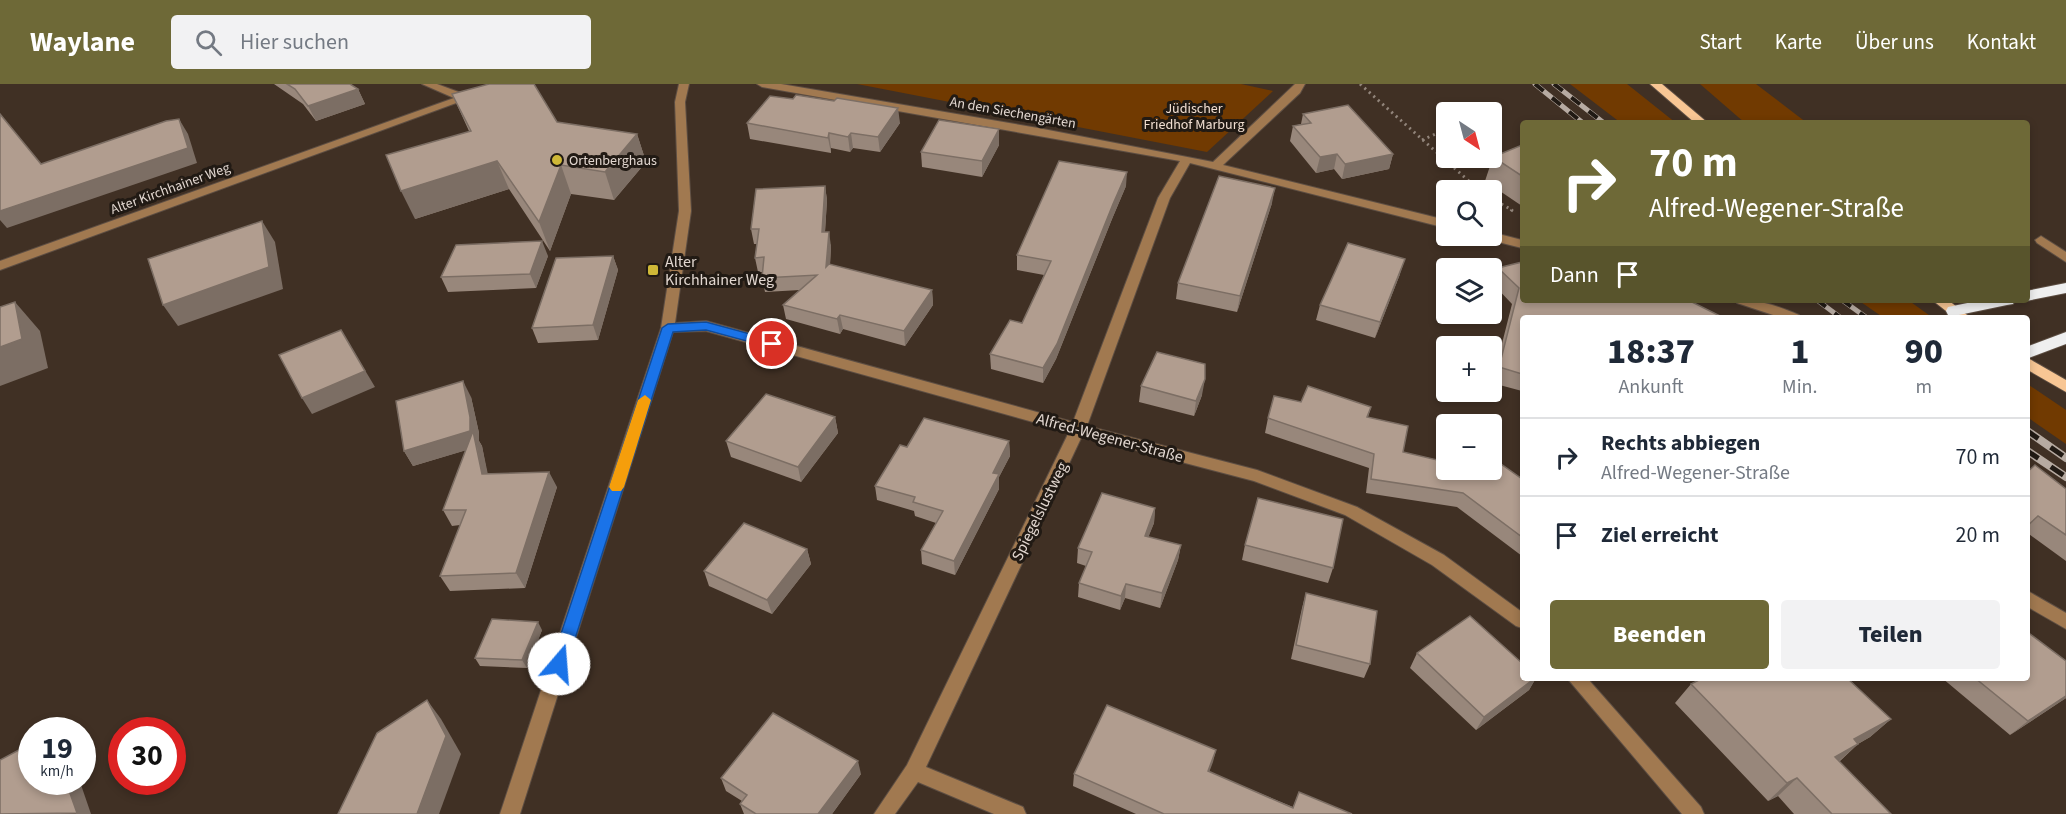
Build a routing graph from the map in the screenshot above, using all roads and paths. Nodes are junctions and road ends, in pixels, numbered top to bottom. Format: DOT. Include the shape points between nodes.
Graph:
graph roads {
  1 [pos="427,84"];
  2 [pos="684,84"];
  3 [pos="762,84"];
  4 [pos="1300,84"];
  5 [pos="1360,84"];
  6 [pos="1655,84"];
  7 [pos="486,92"];
  8 [pos="464,98"];
  9 [pos="1698,120"];
  10 [pos="1436,134"];
  11 [pos="1422,140"];
  12 [pos="1187,159"];
  13 [pos="1216,165"];
  14 [pos="1468,180"];
  15 [pos="1520,207"];
  16 [pos="1512,210"];
  17 [pos="1436,221"];
  18 [pos="1502,239"];
  19 [pos="2041,240"];
  20 [pos="1520,244"];
  21 [pos="2066,258"];
  22 [pos="0,266"];
  23 [pos="2066,288"];
  24 [pos="2030,295"];
  25 [pos="1754,303"];
  26 [pos="1943,303"];
  27 [pos="1997,303"];
  28 [pos="1959,314"];
  29 [pos="1787,315"];
  30 [pos="668,328"];
  31 [pos="2066,338"];
  32 [pos="2030,352"];
  33 [pos="2030,364"];
  34 [pos="2066,387"];
  35 [pos="1078,429"];
  36 [pos="2030,600"];
  37 [pos="1520,620"];
  38 [pos="2066,622"];
  39 [pos="1579,681"];
  40 [pos="914,771"];
  41 [pos="510,814"];
  42 [pos="884,814"];
  43 [pos="1016,814"];
  44 [pos="1694,814"];
  1 -- 8 [label="street"];
  2 -- 30 [label="street" via="680,102 685,211"];
  3 -- 12 [label="street, An den Siechengärten"];
  4 -- 13 [label="street"];
  5 -- 11 [label="path"];
  6 -- 9 [label="main road"];
  7 -- 8 [label="street, Alter Kirchhainer Weg"];
  8 -- 22 [label="street, Alter Kirchhainer Weg"];
  10 -- 11 [label="path"];
  11 -- 14 [label="path"];
  12 -- 13 [label="street"];
  12 -- 35 [label="street, Spiegelslustweg" via="1164,198"];
  13 -- 17 [label="street"];
  15 -- 16 [label="path"];
  18 -- 20 [label="street"];
  19 -- 21 [label="street"];
  23 -- 24 [label="highway"];
  25 -- 29 [label="street"];
  26 -- 28 [label="main road"];
  27 -- 28 [label="highway"];
  30 -- 35 [label="street, Alfred-Wegener-Straße" via="706,326"];
  30 -- 41 [label="street"];
  31 -- 32 [label="highway"];
  33 -- 34 [label="main road"];
  35 -- 37 [label="street, Alfred-Wegener-Straße" via="1257,476 1351,511 1438,560"];
  35 -- 40 [label="street, Spiegelslustweg"];
  36 -- 38 [label="street"];
  39 -- 44 [label="street"];
  40 -- 42 [label="street, Spiegelslustweg"];
  40 -- 43 [label="street"];
}
